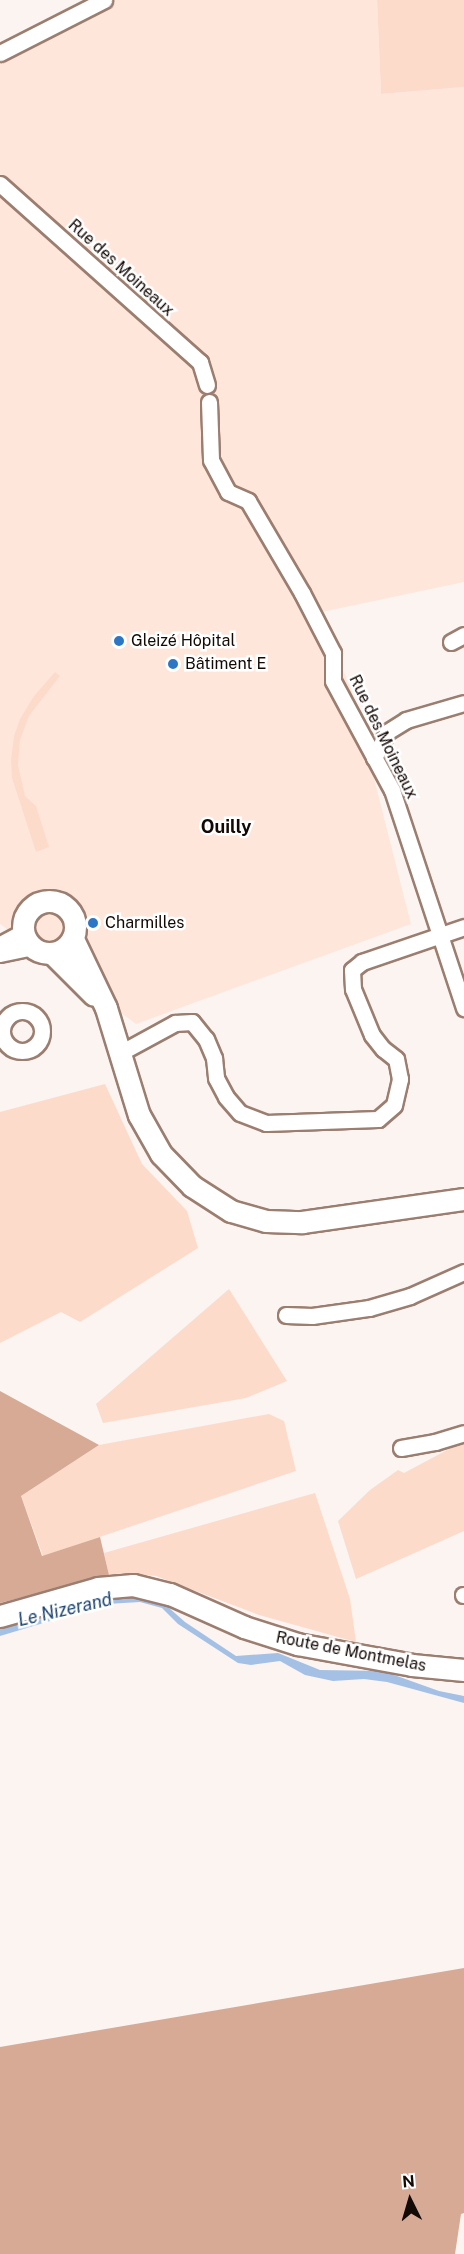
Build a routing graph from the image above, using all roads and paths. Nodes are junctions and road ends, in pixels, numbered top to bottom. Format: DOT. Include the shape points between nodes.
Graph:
graph roads {
  1 [pos="104,0"];
  2 [pos="0,53"];
  3 [pos="0,184"];
  4 [pos="207,385"];
  5 [pos="209,402"];
  6 [pos="464,703"];
  7 [pos="374,758"];
  8 [pos="464,927"];
  9 [pos="439,934"];
  10 [pos="73,939"];
  11 [pos="0,944"];
  12 [pos="36,944"];
  13 [pos="0,954"];
  14 [pos="106,1008"];
  15 [pos="464,1008"];
  16 [pos="120,1053"];
  17 [pos="464,1199"];
  18 [pos="464,1272"];
  19 [pos="286,1315"];
  20 [pos="464,1433"];
  21 [pos="401,1448"];
  22 [pos="0,1616"];
  23 [pos="464,1670"];
  1 -- 2 [label="street"];
  3 -- 4 [label="street, Rue des Moineaux" via="200,362"];
  5 -- 7 [label="street, Rue des Moineaux" via="211,460 228,492 248,501 302,593 333,654 333,681"];
  6 -- 7 [label="street" via="406,720 387,732"];
  7 -- 9 [label="street, Rue des Moineaux" via="392,790"];
  8 -- 9 [label="street"];
  9 -- 15 [label="street, Rue des Moineaux"];
  9 -- 16 [label="street" via="362,962 352,970 353,989 372,1035 396,1059 400,1079 394,1105 378,1119 266,1123 240,1113 221,1087 206,1039 192,1022 175,1023"];
  10 -- 12 [label="street" via="68,946"];
  10 -- 12 [label="street" via="75,925 71,913 59,903 42,902 31,908 24,919"];
  10 -- 14 [label="street"];
  11 -- 12 [label="street"];
  12 -- 13 [label="street"];
  12 -- 14 [label="street"];
  14 -- 16 [label="street"];
  16 -- 17 [label="street" via="139,1115 161,1154 192,1186 231,1211 266,1221 302,1222"];
  18 -- 19 [label="street" via="410,1296 369,1308 312,1316"];
  20 -- 21 [label="street"];
  22 -- 23 [label="street, Route de Montmelas" via="98,1588 141,1586 297,1644 412,1665"];
}
